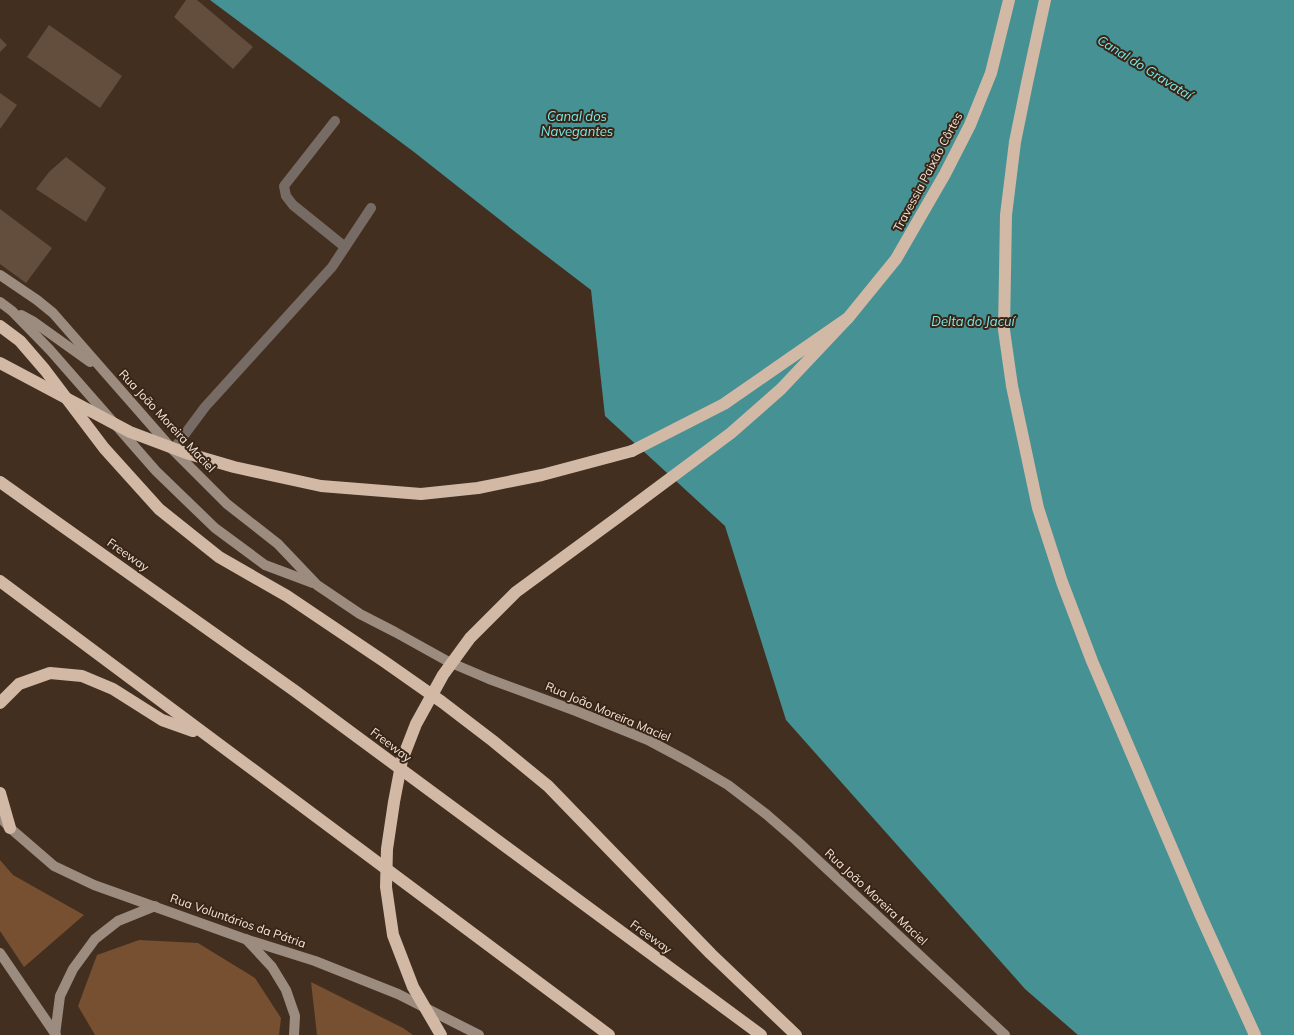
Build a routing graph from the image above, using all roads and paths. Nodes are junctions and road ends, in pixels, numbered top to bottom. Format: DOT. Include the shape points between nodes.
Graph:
graph roads {
  1 [pos="1009,0"];
  2 [pos="1045,0"];
  3 [pos="335,121"];
  4 [pos="371,208"];
  5 [pos="345,247"];
  6 [pos="0,275"];
  7 [pos="0,302"];
  8 [pos="0,306"];
  9 [pos="12,310"];
  10 [pos="848,318"];
  11 [pos="0,326"];
  12 [pos="0,363"];
  13 [pos="102,370"];
  14 [pos="173,450"];
  15 [pos="0,482"];
  16 [pos="0,582"];
  17 [pos="317,585"];
  18 [pos="0,703"];
  19 [pos="207,736"];
  20 [pos="0,793"];
  21 [pos="0,817"];
  22 [pos="10,828"];
  23 [pos="155,906"];
  24 [pos="245,938"];
  25 [pos="0,953"];
  26 [pos="55,1035"];
  27 [pos="294,1035"];
  28 [pos="441,1035"];
  29 [pos="479,1035"];
  30 [pos="609,1035"];
  31 [pos="761,1035"];
  32 [pos="796,1035"];
  33 [pos="1004,1035"];
  34 [pos="1255,1035"];
  1 -- 10 [label="highway, Travessia Paixão Côrtes" via="991,73 970,126 896,259"];
  2 -- 34 [label="highway" via="1015,142 1006,215 1004,330 1012,386 1038,508 1062,582 1092,661 1200,914"];
  3 -- 5 [label="lane" via="284,186 286,196 293,205"];
  4 -- 5 [label="lane"];
  5 -- 14 [label="lane" via="332,267 205,407"];
  6 -- 13 [label="street, Rua João Moreira Maciel" via="53,313"];
  7 -- 9 [label="street, Rua João Moreira Maciel"];
  8 -- 9 [label="street"];
  9 -- 13 [label="street" via="34,322"];
  9 -- 17 [label="street, Rua João Moreira Maciel" via="156,471 215,528 265,565"];
  10 -- 12 [label="highway, bridge" via="724,404 632,450 542,475 478,488 421,494 321,486 234,467 186,453 130,432"];
  10 -- 28 [label="highway, bridge" via="781,389 731,432 516,592 470,638 443,675 416,724 402,760 387,850 386,887 393,935 413,987"];
  11 -- 32 [label="highway" via="20,342 45,370 104,448 159,509 219,557 287,596 423,689 548,786 711,954"];
  13 -- 14 [label="street, Rua João Moreira Maciel"];
  14 -- 17 [label="street, Rua João Moreira Maciel" via="228,504 278,544"];
  15 -- 31 [label="highway, Freeway" via="296,692"];
  16 -- 19 [label="highway"];
  17 -- 33 [label="street, Rua João Moreira Maciel" via="360,614 449,662 648,740 728,785 796,840"];
  18 -- 19 [label="highway" via="19,684 50,673 82,676 113,689 162,720"];
  19 -- 30 [label="highway"];
  20 -- 22 [label="highway"];
  21 -- 22 [label="street, Rua Voluntários da Pátria"];
  22 -- 23 [label="street, Rua Voluntários da Pátria" via="54,866 94,885"];
  23 -- 24 [label="street, Rua Voluntários da Pátria"];
  23 -- 26 [label="street" via="118,922 95,939 73,969 60,996"];
  24 -- 27 [label="street" via="272,966 286,990 295,1016"];
  24 -- 29 [label="street, Rua Voluntários da Pátria" via="315,961 398,994"];
  25 -- 26 [label="street"];
}
